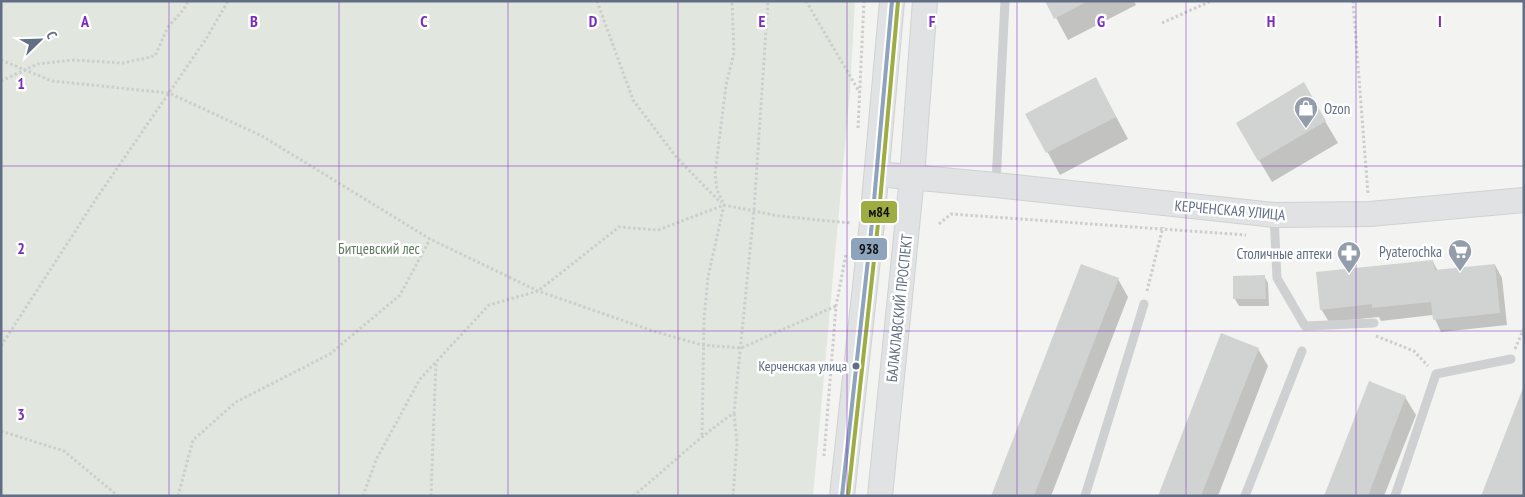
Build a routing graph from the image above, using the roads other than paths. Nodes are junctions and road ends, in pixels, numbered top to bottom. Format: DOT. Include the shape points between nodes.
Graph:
graph roads {
  1 [pos="892,1"];
  2 [pos="925,1"];
  3 [pos="1004,1"];
  4 [pos="877,174"];
  5 [pos="912,177"];
  6 [pos="996,184"];
  7 [pos="1524,200"];
  8 [pos="1274,226"];
  9 [pos="1144,304"];
  10 [pos="1374,323"];
  11 [pos="1302,351"];
  12 [pos="1511,358"];
  13 [pos="842,496"];
  14 [pos="880,496"];
  15 [pos="1086,496"];
  16 [pos="1245,496"];
  17 [pos="1395,496"];
  1 -- 4 [label="main road"];
  2 -- 5 [label="main road, БАЛАКЛАВСКИЙ ПРОСПЕКТ"];
  3 -- 6 [label="lane"];
  4 -- 5 [label="main road, КЕРЧЕНСКАЯ УЛИЦА"];
  4 -- 13 [label="main road"];
  5 -- 6 [label="main road, КЕРЧЕНСКАЯ УЛИЦА"];
  5 -- 14 [label="main road, БАЛАКЛАВСКИЙ ПРОСПЕКТ"];
  6 -- 8 [label="main road, КЕРЧЕНСКАЯ УЛИЦА" via="1168,205"];
  7 -- 8 [label="main road, КЕРЧЕНСКАЯ УЛИЦА"];
  8 -- 10 [label="lane" via="1278,278 1306,326"];
  9 -- 15 [label="lane"];
  11 -- 16 [label="lane"];
  12 -- 17 [label="lane" via="1436,374"];
}
